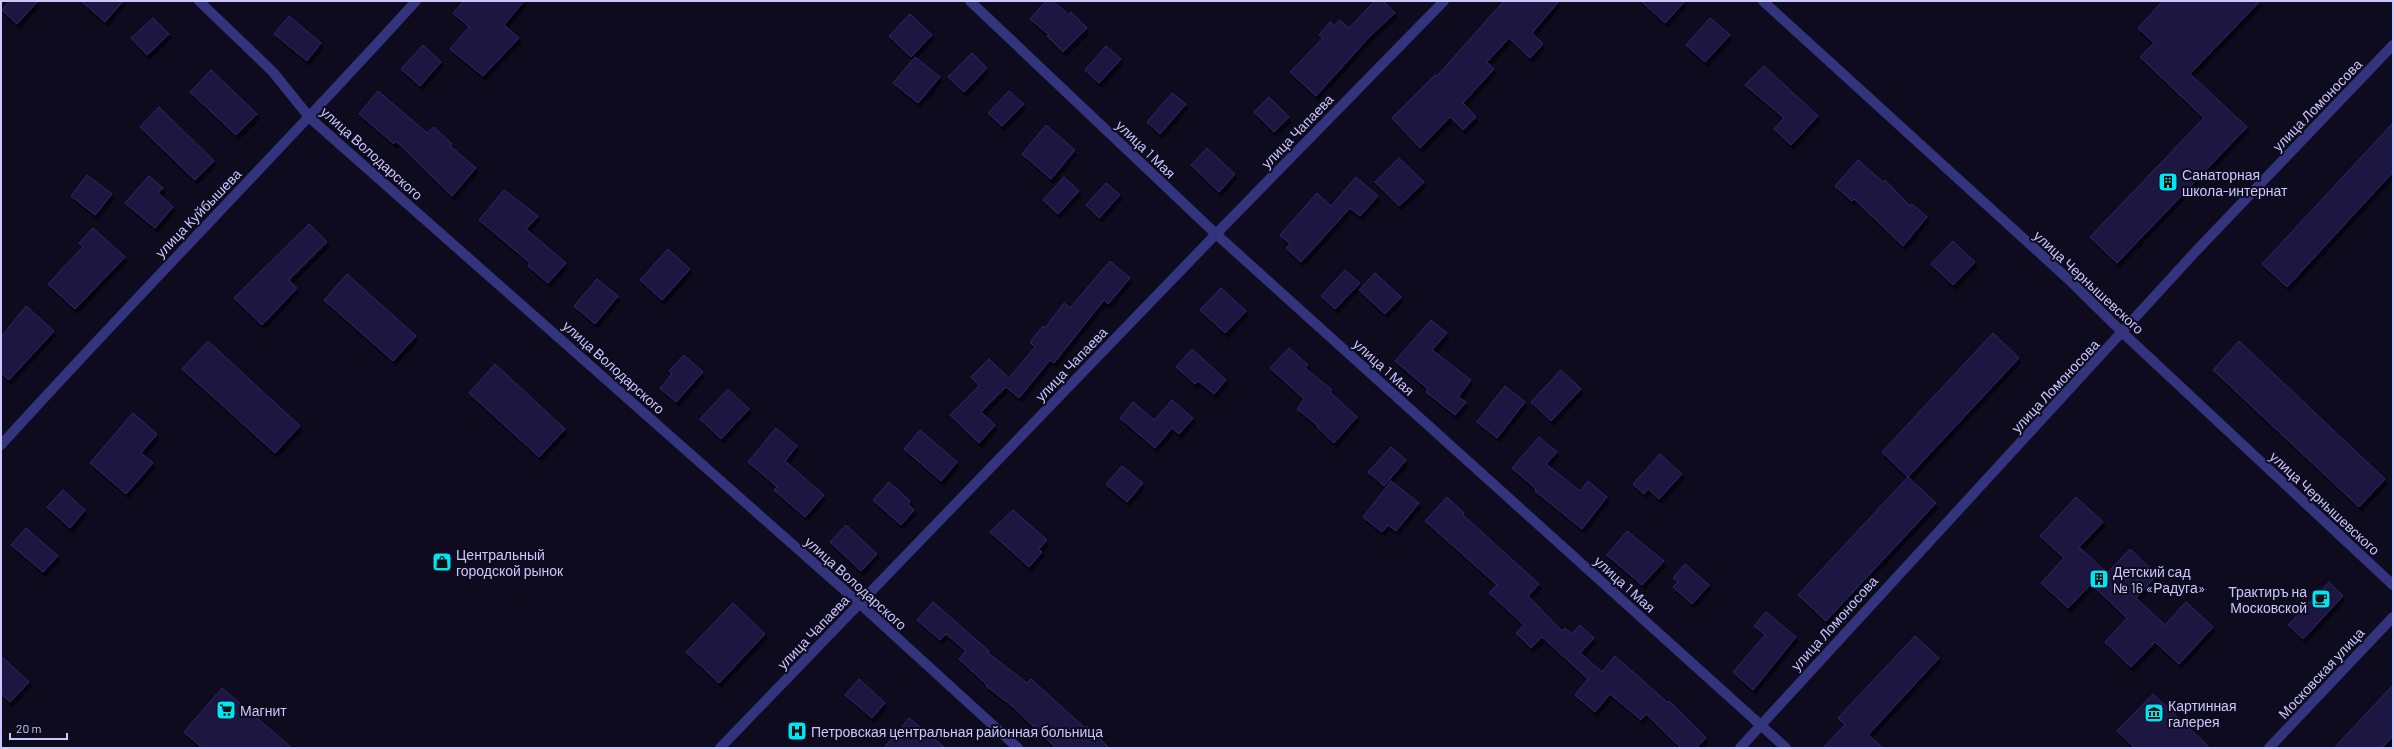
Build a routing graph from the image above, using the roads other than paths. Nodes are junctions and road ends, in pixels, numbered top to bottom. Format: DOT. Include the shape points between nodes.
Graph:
graph roads {
  1 [pos="198,1"];
  2 [pos="416,1"];
  3 [pos="970,1"];
  4 [pos="1444,1"];
  5 [pos="1763,1"];
  6 [pos="2393,45"];
  7 [pos="310,118"];
  8 [pos="1216,234"];
  9 [pos="2123,334"];
  10 [pos="1,445"];
  11 [pos="2393,585"];
  12 [pos="859,603"];
  13 [pos="2393,617"];
  14 [pos="1761,725"];
  15 [pos="720,748"];
  16 [pos="1018,748"];
  17 [pos="1740,748"];
  18 [pos="1786,748"];
  19 [pos="2269,748"];
  1 -- 7 [label="street, улица Володарского" via="273,72"];
  2 -- 7 [label="street, улица Куйбышева"];
  3 -- 8 [label="street, улица 1 Мая"];
  4 -- 8 [label="street, улица Чапаева"];
  5 -- 9 [label="street, улица Чернышевского" via="2067,278"];
  6 -- 9 [label="street, улица Ломоносова" via="2197,250"];
  7 -- 10 [label="street, улица Куйбышева" via="107,328"];
  7 -- 12 [label="street, улица Володарского"];
  8 -- 12 [label="street, улица Чапаева"];
  8 -- 14 [label="street, улица 1 Мая"];
  9 -- 11 [label="street, улица Чернышевского"];
  9 -- 14 [label="street, улица Ломоносова" via="1899,573"];
  12 -- 15 [label="street, улица Чапаева"];
  12 -- 16 [label="street, улица Володарского"];
  13 -- 19 [label="street, Московская улица"];
  14 -- 17 [label="street, улица Ломоносова"];
  14 -- 18 [label="street, улица 1 Мая"];
}
